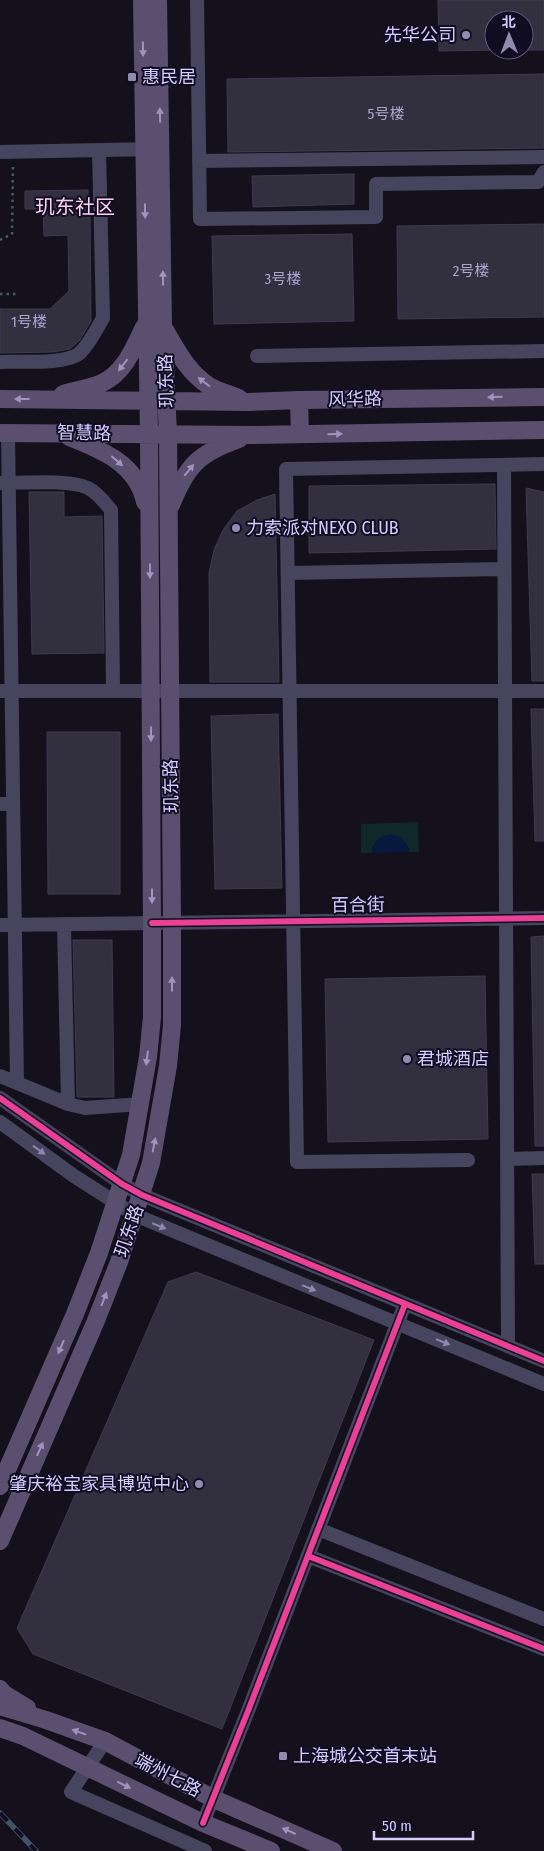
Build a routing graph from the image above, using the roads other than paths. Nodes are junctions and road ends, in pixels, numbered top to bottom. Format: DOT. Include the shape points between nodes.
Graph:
graph roads {
  1 [pos="142,0"];
  2 [pos="158,0"];
  3 [pos="197,0"];
  4 [pos="153,149"];
  5 [pos="99,150"];
  6 [pos="6,152"];
  7 [pos="544,157"];
  8 [pos="199,161"];
  9 [pos="544,172"];
  10 [pos="155,324"];
  11 [pos="544,351"];
  12 [pos="258,356"];
  13 [pos="0,362"];
  14 [pos="544,397"];
  15 [pos="0,399"];
  16 [pos="44,399"];
  17 [pos="299,400"];
  18 [pos="148,401"];
  19 [pos="166,401"];
  20 [pos="248,402"];
  21 [pos="544,430"];
  22 [pos="58,432"];
  23 [pos="4,433"];
  24 [pos="149,434"];
  25 [pos="168,434"];
  26 [pos="300,434"];
  27 [pos="251,435"];
  28 [pos="544,464"];
  29 [pos="504,465"];
  30 [pos="4,483"];
  31 [pos="168,514"];
  32 [pos="150,522"];
  33 [pos="504,569"];
  34 [pos="288,573"];
  35 [pos="5,574"];
  36 [pos="6,691"];
  37 [pos="113,691"];
  38 [pos="151,691"];
  39 [pos="170,691"];
  40 [pos="290,691"];
  41 [pos="505,691"];
  42 [pos="544,691"];
  43 [pos="7,804"];
  44 [pos="506,918"];
  45 [pos="544,918"];
  46 [pos="294,922"];
  47 [pos="152,923"];
  48 [pos="172,923"];
  49 [pos="0,924"];
  50 [pos="15,924"];
  51 [pos="64,924"];
  52 [pos="0,1076"];
  53 [pos="17,1083"];
  54 [pos="0,1098"];
  55 [pos="68,1104"];
  56 [pos="141,1104"];
  57 [pos="0,1122"];
  58 [pos="544,1158"];
  59 [pos="507,1159"];
  60 [pos="468,1160"];
  61 [pos="122,1184"];
  62 [pos="142,1195"];
  63 [pos="116,1204"];
  64 [pos="135,1215"];
  65 [pos="405,1304"];
  66 [pos="398,1324"];
  67 [pos="508,1346"];
  68 [pos="544,1361"];
  69 [pos="544,1384"];
  70 [pos="0,1486"];
  71 [pos="318,1529"];
  72 [pos="0,1542"];
  73 [pos="308,1556"];
  74 [pos="544,1619"];
  75 [pos="544,1649"];
  76 [pos="0,1689"];
  77 [pos="0,1706"];
  78 [pos="46,1720"];
  79 [pos="0,1728"];
  80 [pos="22,1736"];
  81 [pos="0,1739"];
  82 [pos="105,1741"];
  83 [pos="88,1767"];
  84 [pos="214,1799"];
  85 [pos="203,1823"];
  86 [pos="205,1851"];
  87 [pos="271,1851"];
  88 [pos="333,1851"];
  1 -- 4 [label="main road, 玑东路, one-way"];
  4 -- 2 [label="main road, 玑东路, one-way"];
  3 -- 8 [label="street"];
  4 -- 5 [label="street"];
  4 -- 10 [label="main road, 玑东路"];
  5 -- 6 [label="street"];
  5 -- 13 [label="street" via="103,318 78,355 57,361"];
  7 -- 8 [label="street"];
  8 -- 9 [label="street" via="200,219 376,217 376,184 538,182"];
  10 -- 16 [label="main road, one-way" via="120,369 102,383"];
  10 -- 18 [label="main road, 玑东路"];
  10 -- 19 [label="main road, 玑东路"];
  20 -- 10 [label="main road, one-way" via="210,386 191,372"];
  11 -- 12 [label="street"];
  14 -- 17 [label="main road, 风华路, one-way"];
  16 -- 15 [label="main road, 智慧路, one-way"];
  16 -- 18 [label="main road, 智慧路"];
  17 -- 20 [label="main road, 风华路"];
  17 -- 26 [label="main road"];
  18 -- 19 [label="main road, 智慧路"];
  18 -- 24 [label="main road, 玑东路"];
  19 -- 20 [label="main road, 风华路"];
  19 -- 25 [label="main road, 玑东路"];
  26 -- 21 [label="main road, 风华路, one-way"];
  22 -- 23 [label="main road, 智慧路"];
  22 -- 24 [label="main road, 智慧路"];
  22 -- 32 [label="main road, one-way" via="98,448 122,464 143,490"];
  23 -- 30 [label="street"];
  24 -- 25 [label="main road, 智慧路"];
  24 -- 32 [label="main road, 玑东路"];
  25 -- 27 [label="main road, 风华路"];
  25 -- 31 [label="main road, 玑东路"];
  26 -- 27 [label="main road, 风华路"];
  31 -- 27 [label="main road, one-way" via="180,483 191,467 222,445"];
  28 -- 29 [label="street"];
  29 -- 33 [label="street"];
  29 -- 34 [label="street" via="286,468"];
  30 -- 35 [label="street"];
  30 -- 37 [label="street" via="70,484 87,488 111,510"];
  31 -- 39 [label="main road, 玑东路"];
  32 -- 38 [label="main road, 玑东路, one-way"];
  33 -- 34 [label="street"];
  33 -- 41 [label="street"];
  34 -- 40 [label="street"];
  35 -- 36 [label="street"];
  36 -- 37 [label="street"];
  36 -- 43 [label="street"];
  37 -- 38 [label="street"];
  38 -- 39 [label="street"];
  38 -- 47 [label="main road, 玑东路, one-way"];
  39 -- 40 [label="street"];
  39 -- 48 [label="main road, 玑东路"];
  40 -- 41 [label="street"];
  40 -- 46 [label="street"];
  41 -- 42 [label="street"];
  41 -- 44 [label="street"];
  43 -- 50 [label="street"];
  44 -- 45 [label="street, 百合街"];
  44 -- 46 [label="street, 百合街"];
  44 -- 59 [label="street"];
  46 -- 48 [label="street, 百合街"];
  46 -- 60 [label="street" via="297,1162"];
  47 -- 48 [label="street, 百合街"];
  47 -- 51 [label="street, 百合街"];
  47 -- 56 [label="main road, 玑东路, one-way" via="152,1017"];
  62 -- 48 [label="main road, 玑东路, one-way" via="168,1066 172,1025"];
  49 -- 50 [label="street, 百合街"];
  50 -- 51 [label="street, 百合街"];
  50 -- 53 [label="street"];
  51 -- 55 [label="street"];
  52 -- 53 [label="street"];
  53 -- 55 [label="street"];
  54 -- 61 [label="street"];
  55 -- 56 [label="street" via="85,1108"];
  56 -- 61 [label="main road, 玑东路"];
  57 -- 63 [label="street, one-way"];
  58 -- 59 [label="street"];
  59 -- 67 [label="street"];
  61 -- 62 [label="street"];
  61 -- 63 [label="main road, 玑东路"];
  62 -- 64 [label="main road, 玑东路"];
  62 -- 65 [label="street"];
  63 -- 64 [label="street"];
  63 -- 70 [label="main road, 玑东路, one-way" via="75,1314"];
  64 -- 66 [label="street, one-way"];
  72 -- 64 [label="main road, 玑东路, one-way" via="95,1323"];
  65 -- 66 [label="street"];
  65 -- 67 [label="street"];
  66 -- 69 [label="street, one-way"];
  66 -- 71 [label="street"];
  67 -- 68 [label="street"];
  71 -- 73 [label="street"];
  71 -- 74 [label="street"];
  73 -- 75 [label="street"];
  73 -- 84 [label="street"];
  76 -- 78 [label="main road"];
  77 -- 78 [label="main road, 端州七路"];
  82 -- 78 [label="main road, 端州七路, one-way"];
  79 -- 80 [label="main road, 端州七路"];
  80 -- 81 [label="main road"];
  80 -- 83 [label="main road, 端州七路"];
  82 -- 83 [label="street"];
  82 -- 84 [label="main road, 端州七路"];
  83 -- 85 [label="main road, 端州七路, one-way"];
  83 -- 86 [label="street" via="71,1792"];
  84 -- 85 [label="street"];
  88 -- 84 [label="main road, 端州七路, one-way"];
  85 -- 87 [label="main road, 端州七路"];
}
